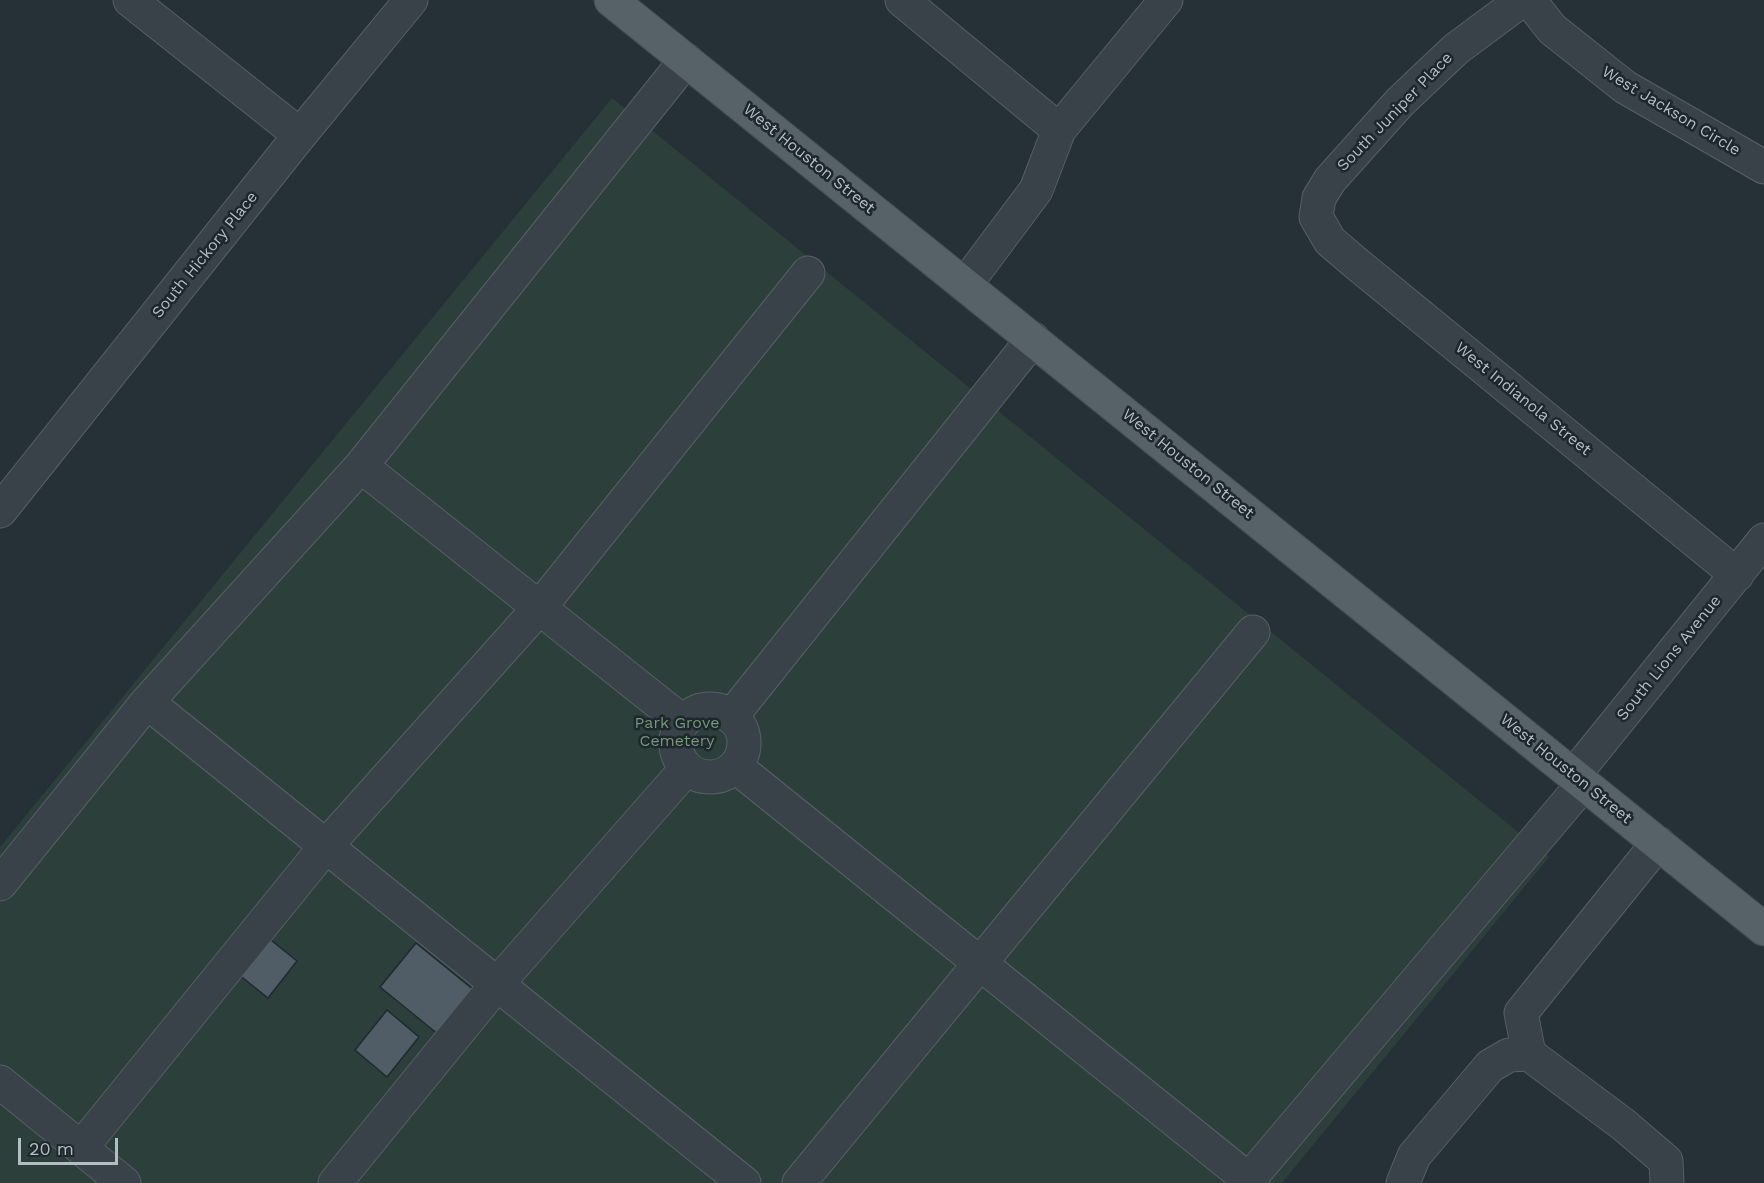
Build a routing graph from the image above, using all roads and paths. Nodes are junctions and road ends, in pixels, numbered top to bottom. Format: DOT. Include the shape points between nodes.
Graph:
graph roads {
  1 [pos="130,0"];
  2 [pos="411,0"];
  3 [pos="611,0"];
  4 [pos="902,0"];
  5 [pos="1166,0"];
  6 [pos="1522,0"];
  7 [pos="1529,0"];
  8 [pos="686,60"];
  9 [pos="1059,130"];
  10 [pos="300,135"];
  11 [pos="1764,167"];
  12 [pos="1316,217"];
  13 [pos="808,273"];
  14 [pos="965,285"];
  15 [pos="1033,339"];
  16 [pos="361,466"];
  17 [pos="0,510"];
  18 [pos="1764,540"];
  19 [pos="1737,575"];
  20 [pos="540,607"];
  21 [pos="1253,632"];
  22 [pos="147,702"];
  23 [pos="731,717"];
  24 [pos="683,722"];
  25 [pos="735,766"];
  26 [pos="687,768"];
  27 [pos="1579,779"];
  28 [pos="1658,843"];
  29 [pos="326,846"];
  30 [pos="0,884"];
  31 [pos="1764,928"];
  32 [pos="980,963"];
  33 [pos="497,984"];
  34 [pos="1529,1054"];
  35 [pos="0,1082"];
  36 [pos="81,1148"];
  37 [pos="1248,1181"];
  38 [pos="124,1183"];
  39 [pos="335,1183"];
  40 [pos="744,1183"];
  41 [pos="799,1183"];
  42 [pos="1403,1183"];
  43 [pos="1667,1183"];
  1 -- 10 [label="street"];
  2 -- 10 [label="street, South Hickory Place"];
  3 -- 8 [label="main road, West Houston Street"];
  4 -- 9 [label="street"];
  5 -- 9 [label="street"];
  6 -- 12 [label="street, South Juniper Place" via="1456,49 1400,102 1330,180 1319,198"];
  7 -- 11 [label="street, West Jackson Circle" via="1552,29 1625,87"];
  8 -- 14 [label="main road, West Houston Street"];
  8 -- 16 [label="street"];
  9 -- 14 [label="street" via="1036,190"];
  10 -- 17 [label="street, South Hickory Place"];
  12 -- 19 [label="street, West Indianola Street" via="1330,241 1357,264"];
  13 -- 20 [label="street"];
  14 -- 15 [label="main road, West Houston Street"];
  15 -- 23 [label="street"];
  15 -- 27 [label="main road, West Houston Street"];
  16 -- 20 [label="street"];
  16 -- 22 [label="street"];
  18 -- 19 [label="street, South Lions Avenue"];
  19 -- 27 [label="street, South Lions Avenue"];
  20 -- 24 [label="street"];
  20 -- 29 [label="street"];
  21 -- 32 [label="street"];
  22 -- 29 [label="street"];
  22 -- 30 [label="street"];
  23 -- 24 [label="street" via="714,709 702,710"];
  23 -- 25 [label="street" via="744,738 744,750"];
  24 -- 26 [label="street" via="675,743"];
  25 -- 26 [label="street" via="713,778 702,777"];
  25 -- 32 [label="street"];
  26 -- 33 [label="street"];
  27 -- 28 [label="main road, West Houston Street"];
  27 -- 37 [label="street, South Lions Avenue"];
  28 -- 31 [label="main road, West Houston Street"];
  28 -- 34 [label="street" via="1521,1013"];
  29 -- 33 [label="street"];
  29 -- 36 [label="street"];
  32 -- 37 [label="street"];
  32 -- 41 [label="street"];
  33 -- 39 [label="street"];
  33 -- 40 [label="street"];
  34 -- 42 [label="street" via="1509,1055 1490,1066 1414,1156"];
  34 -- 43 [label="street" via="1666,1161"];
  35 -- 36 [label="street"];
  36 -- 38 [label="street"];
}
